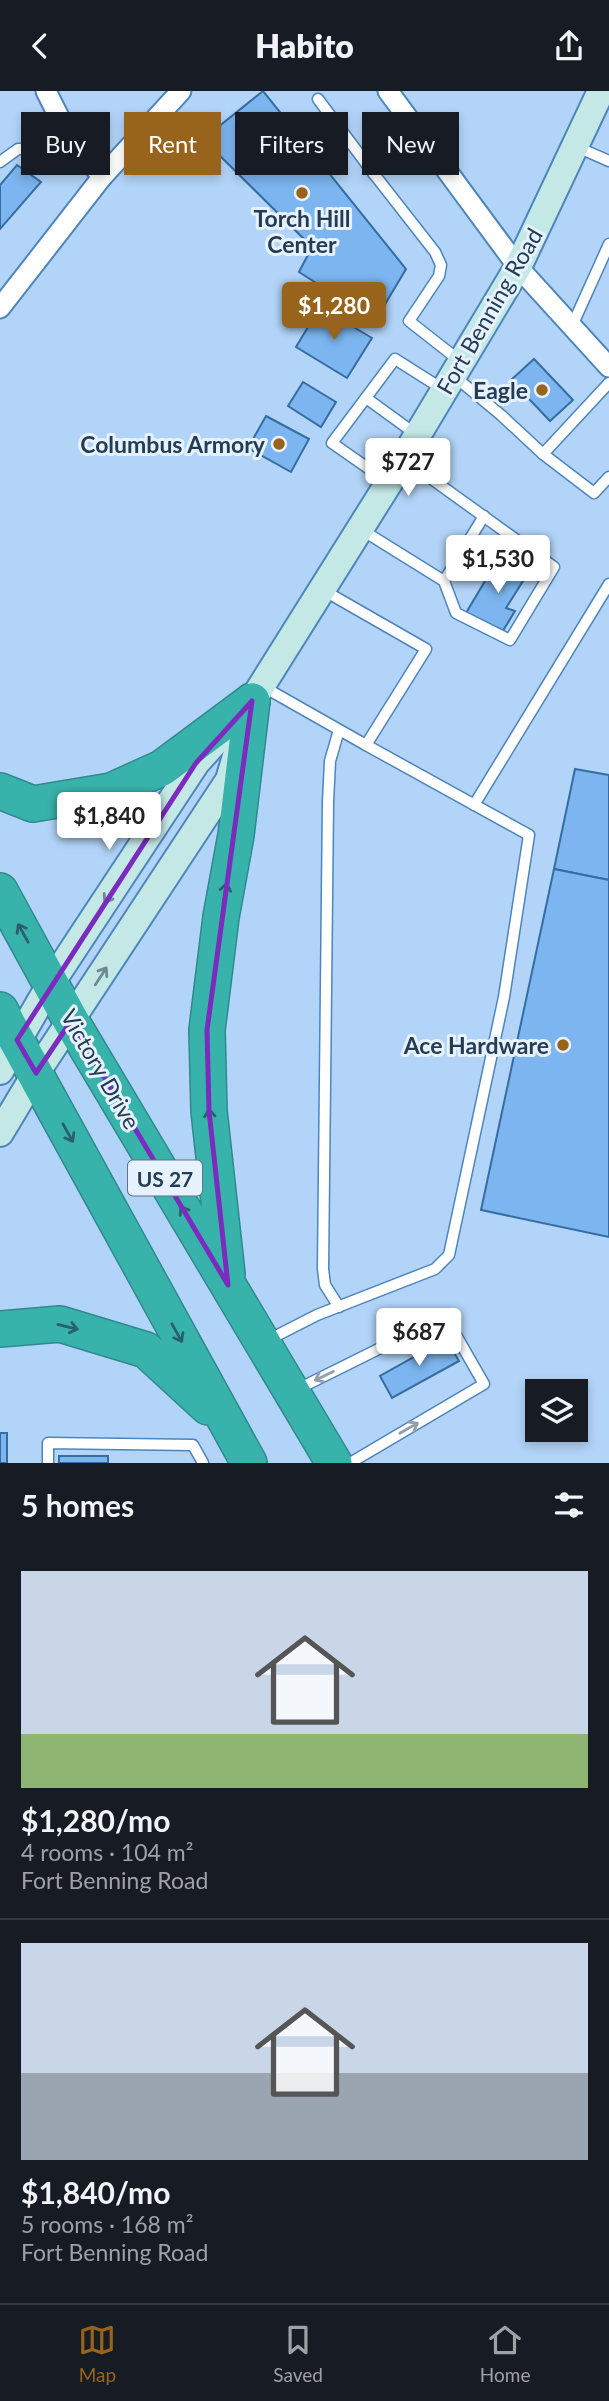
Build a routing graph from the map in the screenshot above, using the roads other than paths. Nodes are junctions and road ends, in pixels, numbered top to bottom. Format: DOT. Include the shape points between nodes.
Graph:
graph roads {
  1 [pos="46,91"];
  2 [pos="181,91"];
  3 [pos="388,91"];
  4 [pos="601,91"];
  5 [pos="318,99"];
  6 [pos="56,112"];
  7 [pos="404,112"];
  8 [pos="576,146"];
  9 [pos="21,149"];
  10 [pos="362,158"];
  11 [pos="609,161"];
  12 [pos="0,162"];
  13 [pos="375,175"];
  14 [pos="450,175"];
  15 [pos="102,177"];
  16 [pos="609,244"];
  17 [pos="518,267"];
  18 [pos="0,308"];
  19 [pos="572,326"];
  20 [pos="609,367"];
  21 [pos="452,376"];
  22 [pos="609,383"];
  23 [pos="366,398"];
  24 [pos="418,436"];
  25 [pos="543,454"];
  26 [pos="404,458"];
  27 [pos="609,477"];
  28 [pos="389,483"];
  29 [pos="484,516"];
  30 [pos="360,529"];
  31 [pos="444,581"];
  32 [pos="609,584"];
  33 [pos="322,589"];
  34 [pos="257,693"];
  35 [pos="339,730"];
  36 [pos="366,745"];
  37 [pos="0,792"];
  38 [pos="474,805"];
  39 [pos="0,891"];
  40 [pos="51,983"];
  41 [pos="0,1010"];
  42 [pos="71,1021"];
  43 [pos="17,1040"];
  44 [pos="0,1070"];
  45 [pos="36,1073"];
  46 [pos="0,1133"];
  47 [pos="228,1285"];
  48 [pos="339,1307"];
  49 [pos="0,1329"];
  50 [pos="263,1342"];
  51 [pos="293,1391"];
  52 [pos="228,1426"];
  53 [pos="48,1463"];
  54 [pos="203,1463"];
  55 [pos="249,1463"];
  56 [pos="334,1463"];
  57 [pos="350,1463"];
  1 -- 6 [label="street"];
  2 -- 15 [label="street"];
  3 -- 7 [label="street"];
  4 -- 8 [label="main road, Fort Benning Road"];
  5 -- 10 [label="lane"];
  8 -- 11 [label="lane"];
  8 -- 17 [label="main road, Fort Benning Road"];
  9 -- 12 [label="lane"];
  13 -- 21 [label="lane" via="441,265 439,276 409,321"];
  14 -- 17 [label="street"];
  15 -- 18 [label="street"];
  16 -- 19 [label="lane"];
  17 -- 19 [label="street"];
  17 -- 21 [label="main road, Fort Benning Road"];
  19 -- 20 [label="street"];
  21 -- 23 [label="lane" via="395,359"];
  21 -- 24 [label="main road, Fort Benning Road"];
  21 -- 25 [label="lane"];
  22 -- 25 [label="lane"];
  23 -- 24 [label="lane"];
  23 -- 28 [label="lane" via="332,443"];
  24 -- 26 [label="main road, Fort Benning Road"];
  25 -- 27 [label="lane" via="594,493"];
  26 -- 28 [label="main road, Fort Benning Road"];
  26 -- 29 [label="lane"];
  28 -- 30 [label="main road, Fort Benning Road"];
  29 -- 31 [label="lane"];
  29 -- 31 [label="lane" via="554,567 510,640 456,613"];
  30 -- 31 [label="lane"];
  30 -- 33 [label="main road, Fort Benning Road"];
  32 -- 38 [label="lane"];
  33 -- 34 [label="main road, Fort Benning Road"];
  33 -- 36 [label="lane" via="426,649"];
  34 -- 35 [label="lane"];
  34 -- 37 [label="highway" via="162,768 111,791 33,804"];
  34 -- 40 [label="main road, Fort Benning Road, one-way" via="196,764"];
  42 -- 34 [label="main road, Fort Benning Road, one-way" via="229,781"];
  47 -- 34 [label="highway, one-way" via="209,1111 207,1030"];
  35 -- 36 [label="lane"];
  35 -- 48 [label="lane" via="330,761 328,807 323,1256 325,1285"];
  36 -- 38 [label="lane"];
  38 -- 48 [label="lane" via="529,835 504,997 449,1255 435,1269"];
  40 -- 39 [label="highway, Victory Drive / US 27, one-way"];
  40 -- 42 [label="highway, Victory Drive / US 27"];
  40 -- 43 [label="main road, Fort Benning Road"];
  41 -- 43 [label="highway, US 27"];
  42 -- 45 [label="main road, Fort Benning Road"];
  47 -- 42 [label="highway, Victory Drive / US 27, one-way"];
  43 -- 44 [label="main road, Fort Benning Road"];
  43 -- 45 [label="highway, US 27"];
  45 -- 46 [label="main road, Fort Benning Road"];
  45 -- 52 [label="highway, US 27, one-way"];
  47 -- 50 [label="highway, Victory Drive / US 27"];
  48 -- 50 [label="lane"];
  49 -- 52 [label="highway, one-way" via="60,1324 146,1350"];
  50 -- 51 [label="highway, Victory Drive / US 27"];
  51 -- 56 [label="highway, Victory Drive / US 27"];
  57 -- 51 [label="lane, one-way" via="484,1384 445,1316"];
  52 -- 55 [label="highway, US 27"];
  53 -- 54 [label="lane" via="48,1443 193,1445"];
}
